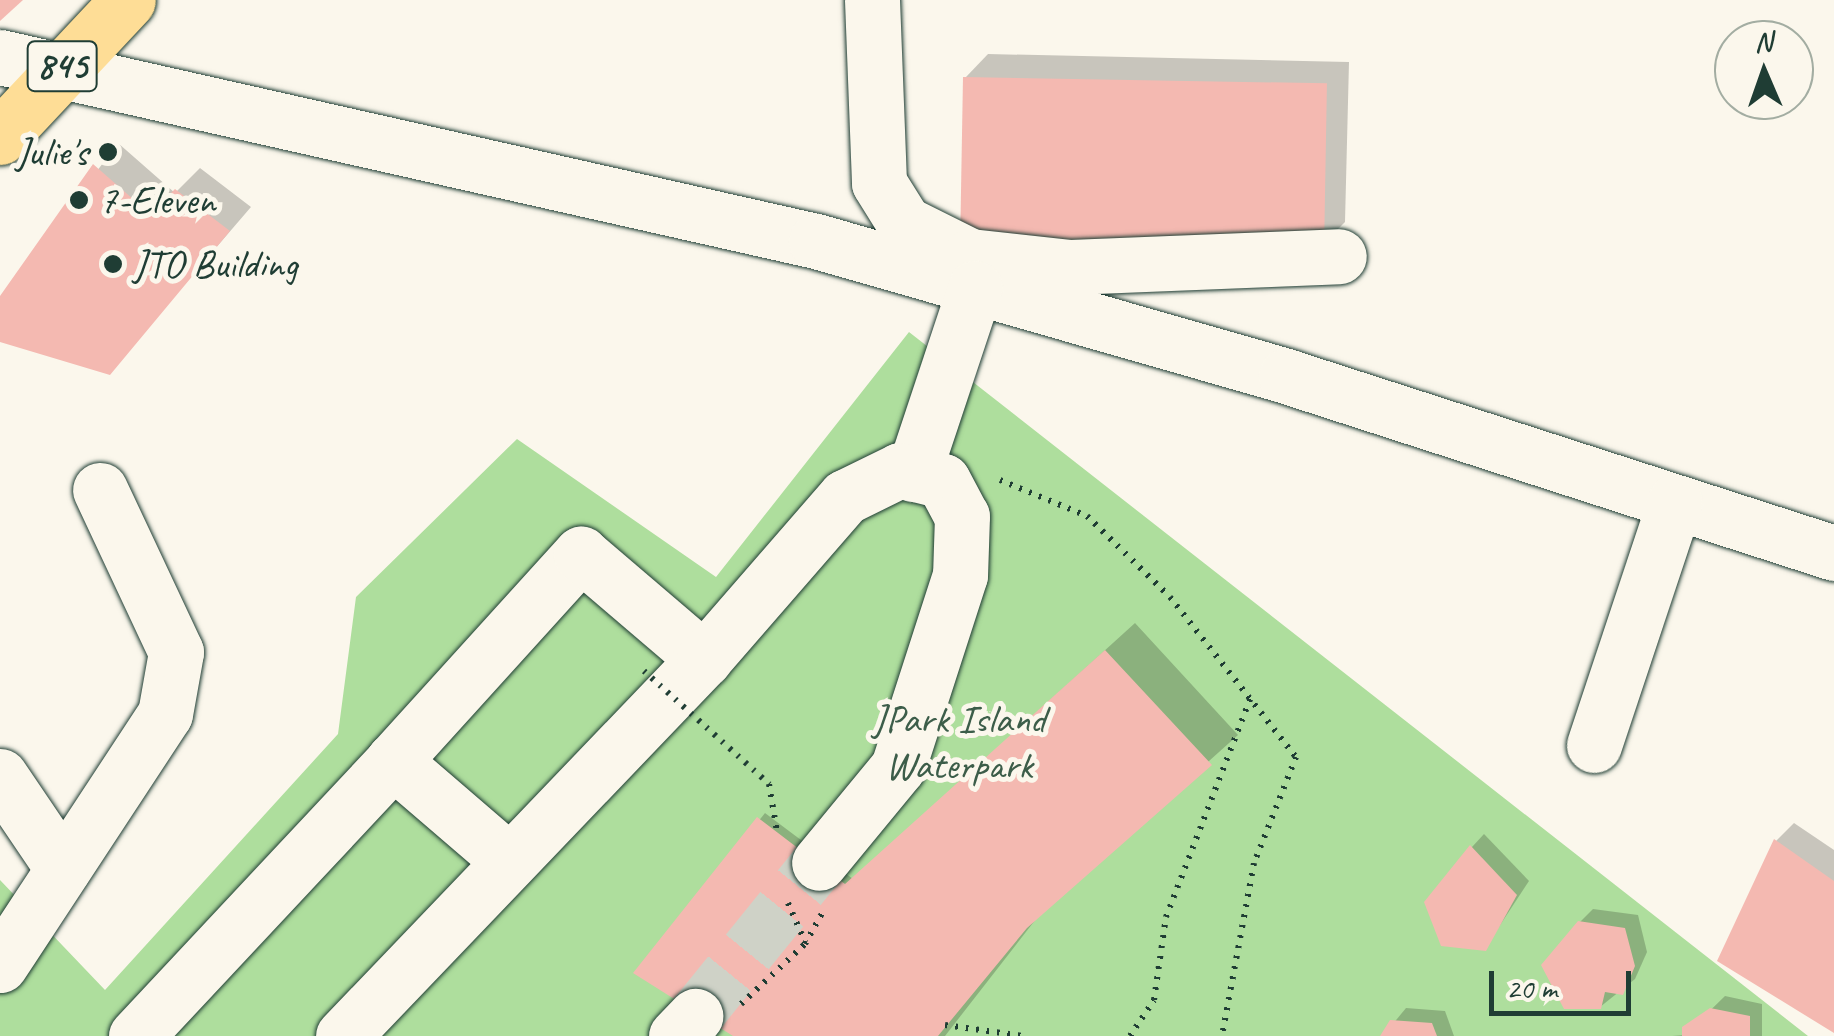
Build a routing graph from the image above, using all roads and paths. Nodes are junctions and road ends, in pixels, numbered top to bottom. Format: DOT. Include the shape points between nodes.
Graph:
graph roads {
  1 [pos="128,0"];
  2 [pos="872,0"];
  3 [pos="0,58"];
  4 [pos="55,73"];
  5 [pos="0,137"];
  6 [pos="1339,256"];
  7 [pos="976,288"];
  8 [pos="913,474"];
  9 [pos="998,479"];
  10 [pos="100,490"];
  11 [pos="1675,502"];
  12 [pos="1834,553"];
  13 [pos="704,659"];
  14 [pos="644,671"];
  15 [pos="1250,700"];
  16 [pos="1594,746"];
  17 [pos="393,761"];
  18 [pos="0,776"];
  19 [pos="769,784"];
  20 [pos="508,860"];
  21 [pos="820,863"];
  22 [pos="63,868"];
  23 [pos="0,965"];
  24 [pos="945,1025"];
  25 [pos="136,1036"];
  26 [pos="343,1036"];
  27 [pos="1023,1036"];
  28 [pos="1130,1036"];
  29 [pos="1222,1036"];
  1 -- 4 [label="main road, 845"];
  2 -- 6 [label="street" via="880,183 904,223 970,256 1070,267"];
  3 -- 4 [label="street"];
  4 -- 5 [label="main road, 845"];
  4 -- 7 [label="street" via="816,242"];
  7 -- 8 [label="street"];
  7 -- 11 [label="street" via="1286,376"];
  8 -- 13 [label="street" via="900,470 845,498"];
  8 -- 21 [label="street" via="944,482 962,516 960,575 898,767"];
  9 -- 15 [label="path" via="1088,516 1170,597"];
  10 -- 22 [label="street" via="176,652 165,714"];
  11 -- 12 [label="street"];
  11 -- 16 [label="street"];
  13 -- 17 [label="street" via="580,554"];
  13 -- 20 [label="street"];
  14 -- 19 [label="path, bridge"];
  15 -- 28 [label="path" via="1166,917 1154,1000"];
  15 -- 29 [label="path" via="1296,756 1254,863"];
  17 -- 20 [label="street"];
  17 -- 25 [label="street"];
  18 -- 22 [label="street"];
  20 -- 26 [label="street"];
  22 -- 23 [label="street"];
  24 -- 27 [label="path"];
}
